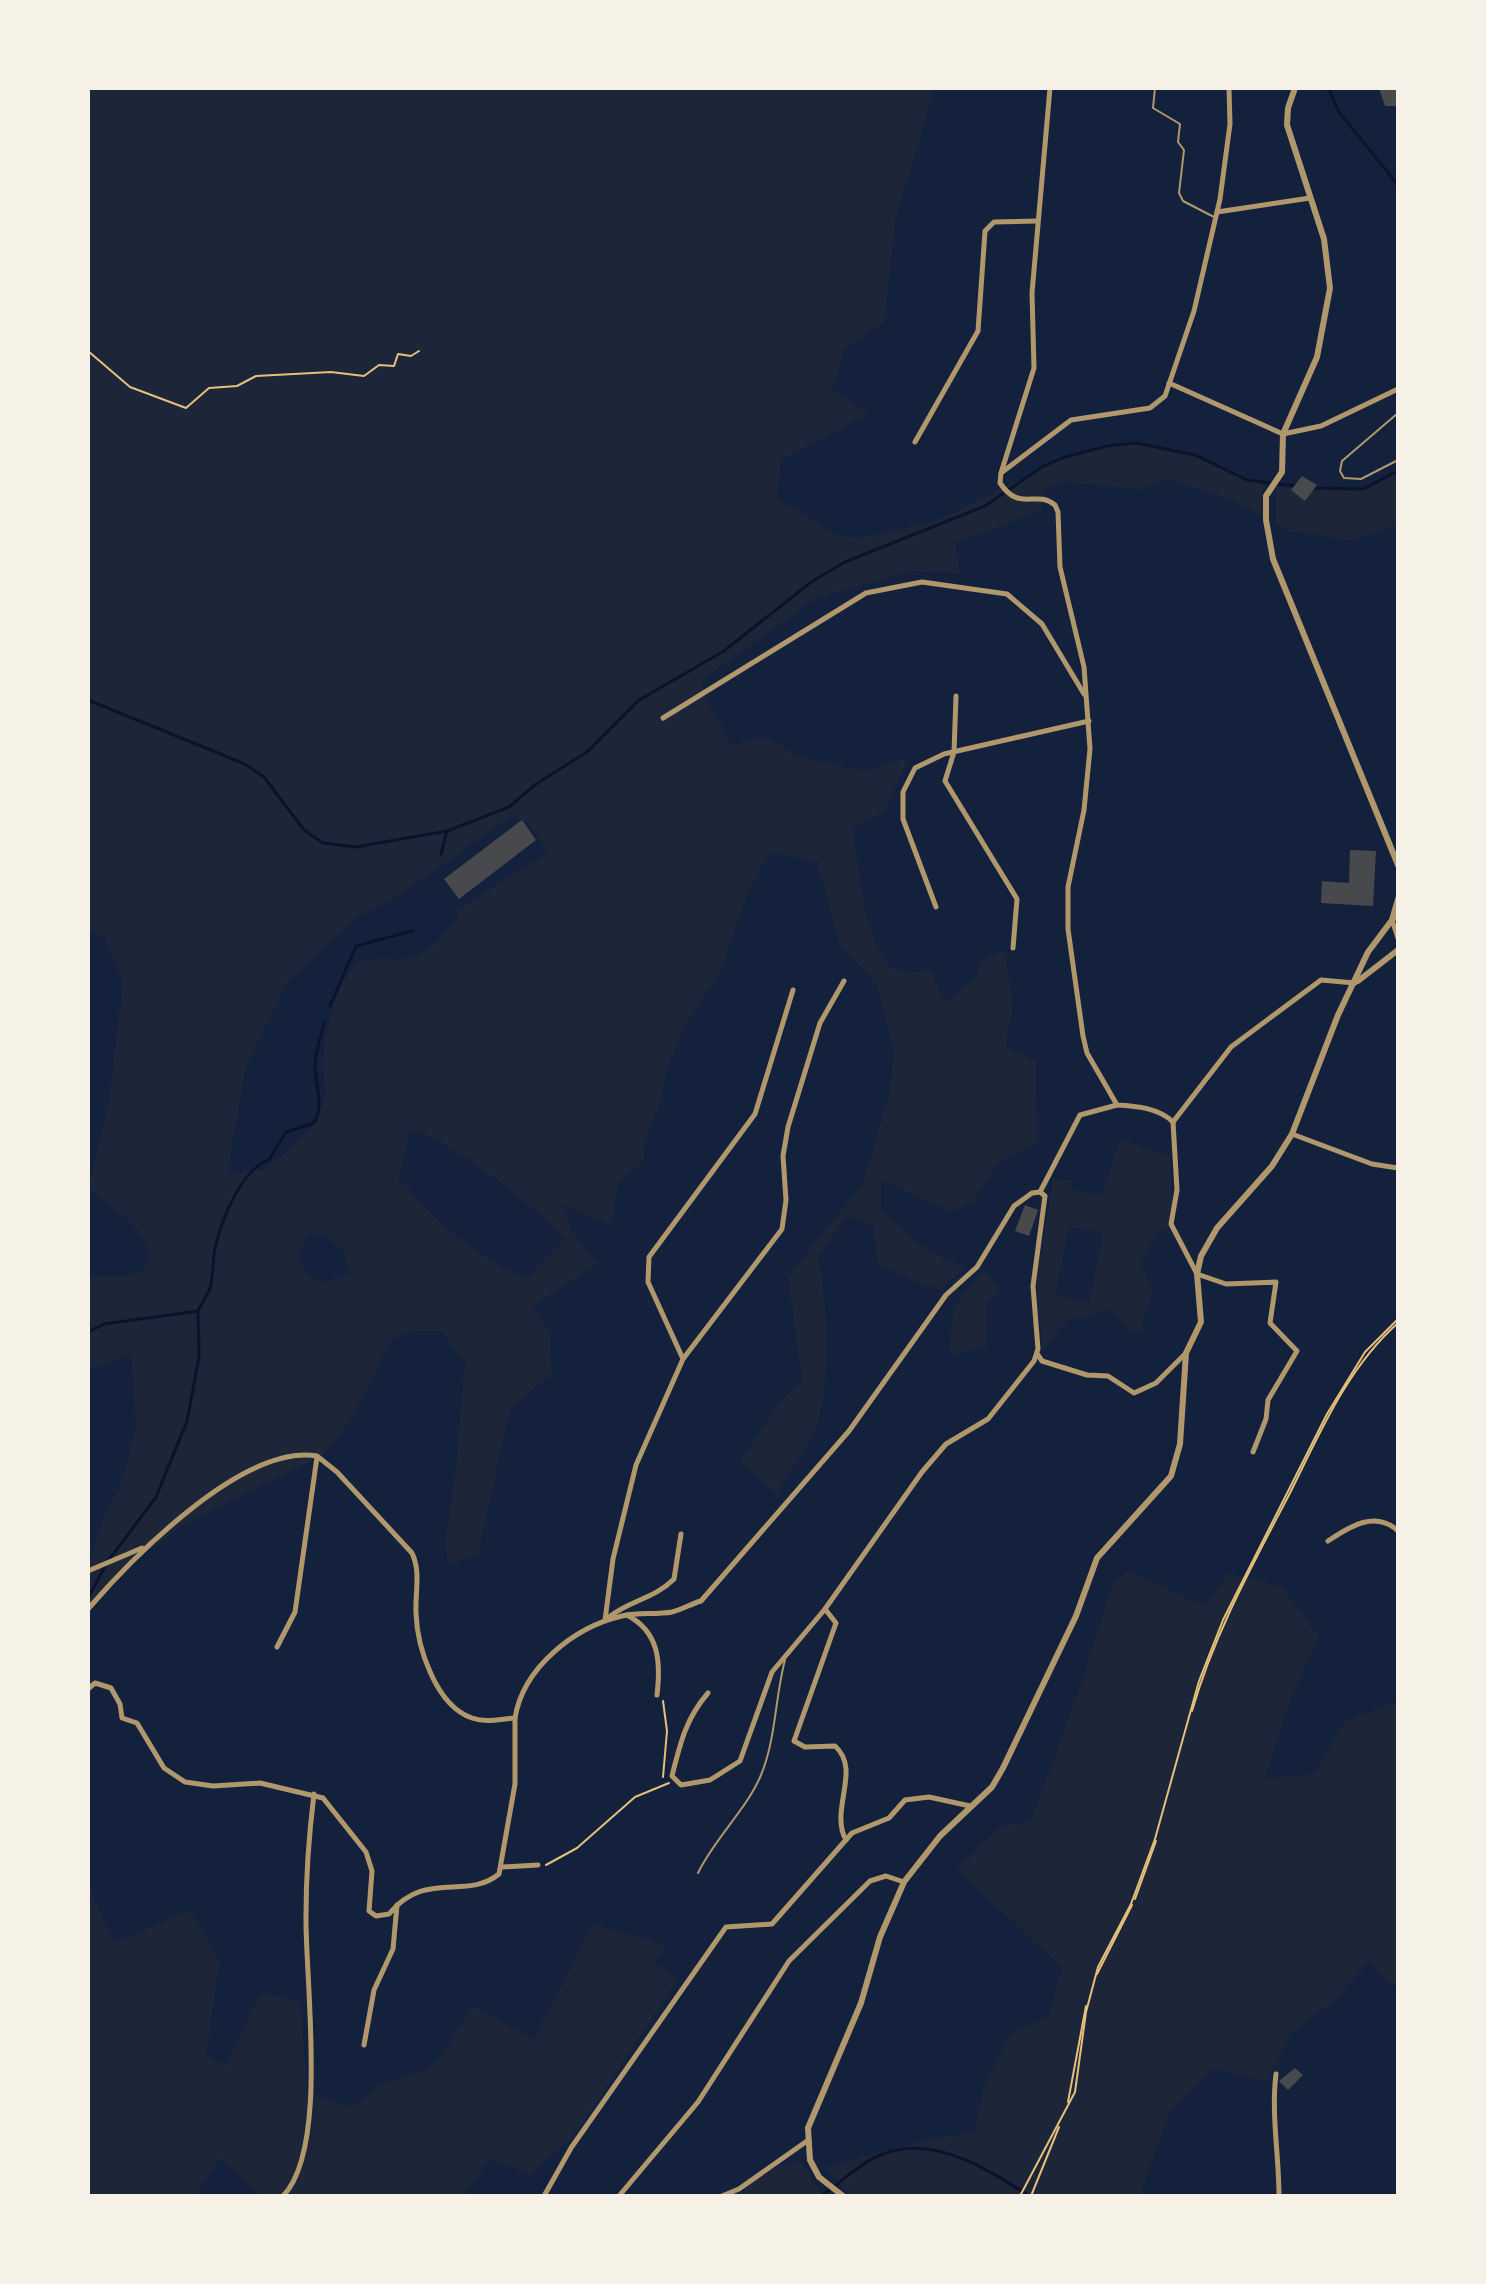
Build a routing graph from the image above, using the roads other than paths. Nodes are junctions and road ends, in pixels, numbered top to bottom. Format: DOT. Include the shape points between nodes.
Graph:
graph roads {
  1 [pos="1050,88"];
  2 [pos="1155,88"];
  3 [pos="1229,88"];
  4 [pos="1295,88"];
  5 [pos="1310,198"];
  6 [pos="1216,214"];
  7 [pos="1038,221"];
  8 [pos="1169,383"];
  9 [pos="1398,389"];
  10 [pos="1398,413"];
  11 [pos="1283,434"];
  12 [pos="915,442"];
  13 [pos="1398,460"];
  14 [pos="1001,473"];
  15 [pos="1085,695"];
  16 [pos="956,696"];
  17 [pos="663,718"];
  18 [pos="1089,721"];
  19 [pos="954,752"];
  20 [pos="1398,865"];
  21 [pos="1398,899"];
  22 [pos="936,907"];
  23 [pos="1395,918"];
  24 [pos="1398,938"];
  25 [pos="1013,948"];
  26 [pos="1398,950"];
  27 [pos="844,981"];
  28 [pos="1355,983"];
  29 [pos="793,990"];
  30 [pos="1117,1105"];
  31 [pos="1173,1122"];
  32 [pos="1292,1134"];
  33 [pos="1398,1168"];
  34 [pos="1040,1192"];
  35 [pos="1197,1274"];
  36 [pos="1186,1353"];
  37 [pos="1038,1355"];
  38 [pos="683,1359"];
  39 [pos="1253,1452"];
  40 [pos="317,1456"];
  41 [pos="1398,1531"];
  42 [pos="681,1534"];
  43 [pos="1328,1541"];
  44 [pos="148,1546"];
  45 [pos="88,1571"];
  46 [pos="88,1609"];
  47 [pos="825,1609"];
  48 [pos="626,1615"];
  49 [pos="605,1620"];
  50 [pos="277,1647"];
  51 [pos="786,1655"];
  52 [pos="88,1689"];
  53 [pos="708,1693"];
  54 [pos="657,1695"];
  55 [pos="515,1718"];
  56 [pos="314,1794"];
  57 [pos="970,1806"];
  58 [pos="846,1840"];
  59 [pos="538,1865"];
  60 [pos="503,1867"];
  61 [pos="698,1873"];
  62 [pos="904,1882"];
  63 [pos="397,1904"];
  64 [pos="364,2045"];
  65 [pos="1276,2074"];
  66 [pos="807,2141"];
  67 [pos="842,2195"];
  68 [pos="283,2196"];
  69 [pos="544,2196"];
  70 [pos="619,2196"];
  71 [pos="722,2196"];
  72 [pos="1279,2196"];
  1 -- 7 [label="street"];
  2 -- 6 [label="lane" via="1153,108 1180,124 1178,142 1184,150 1179,193 1183,201"];
  3 -- 6 [label="street" via="1230,124"];
  4 -- 5 [label="street" via="1287,125"];
  5 -- 6 [label="street"];
  5 -- 11 [label="street" via="1324,239 1330,288 1317,357"];
  6 -- 8 [label="street" via="1194,311"];
  7 -- 12 [label="street" via="994,222 985,231 978,331"];
  7 -- 14 [label="street" via="1032,293 1034,368"];
  8 -- 11 [label="street"];
  8 -- 14 [label="street" via="1158,405 1071,420"];
  9 -- 11 [label="street" via="1321,426"];
  10 -- 13 [label="lane" via="1342,461 1340,474 1361,479"];
  11 -- 20 [label="street" via="1282,472 1266,496 1273,559"];
  14 -- 15 [label="street" via="1008,496 1049,500 1058,512 1060,567 1084,667"];
  15 -- 17 [label="street" via="1042,624 1007,594 922,582 866,593"];
  15 -- 18 [label="street"];
  16 -- 19 [label="street"];
  18 -- 19 [label="street"];
  18 -- 30 [label="street" via="1084,810 1068,887 1068,929 1087,1053"];
  19 -- 22 [label="street" via="915,768 903,792 903,819"];
  19 -- 25 [label="street" via="945,771 946,785 1019,904"];
  21 -- 23 [label="street"];
  23 -- 24 [label="street"];
  23 -- 28 [label="street" via="1368,952"];
  26 -- 28 [label="street"];
  27 -- 38 [label="street" via="820,1023 788,1127 782,1229"];
  28 -- 31 [label="street" via="1321,980 1231,1047"];
  28 -- 32 [label="street"];
  29 -- 38 [label="street" via="755,1114 649,1257 648,1282"];
  30 -- 31 [label="street" via="1138,1107"];
  30 -- 34 [label="street" via="1080,1115"];
  31 -- 35 [label="street" via="1177,1190 1171,1224"];
  32 -- 33 [label="street" via="1372,1164"];
  32 -- 35 [label="street" via="1258,1185 1217,1228"];
  34 -- 37 [label="street" via="1045,1203 1033,1286"];
  34 -- 48 [label="street" via="1014,1206 977,1267 946,1295 849,1431 701,1601 671,1612"];
  35 -- 36 [label="street" via="1201,1322"];
  35 -- 39 [label="street" via="1226,1284 1273,1281 1278,1286 1270,1323 1294,1344 1297,1356 1268,1400"];
  36 -- 37 [label="street" via="1156,1383 1128,1392 1108,1376 1087,1375 1042,1361"];
  36 -- 57 [label="street" via="1180,1444 1171,1476 1097,1558 1076,1616 1003,1768 992,1787"];
  37 -- 47 [label="street" via="988,1419 946,1444 922,1472"];
  38 -- 49 [label="street" via="636,1465 615,1547"];
  40 -- 44 [label="street" via="258,1464"];
  40 -- 50 [label="street" via="295,1612"];
  40 -- 55 [label="street" via="412,1553 420,1638 442,1692 472,1718"];
  41 -- 43 [label="street" via="1386,1521 1374,1520"];
  42 -- 49 [label="street" via="674,1579 652,1598 621,1607"];
  44 -- 45 [label="street"];
  44 -- 46 [label="street"];
  47 -- 51 [label="street"];
  47 -- 58 [label="street" via="836,1623 794,1741 809,1747 835,1746 843,1755 846,1774 839,1814"];
  48 -- 49 [label="street"];
  48 -- 54 [label="street" via="642,1623 656,1644"];
  49 -- 55 [label="street" via="548,1658 518,1701"];
  51 -- 53 [label="street" via="772,1672 740,1761 710,1780 681,1785 673,1780 691,1712"];
  51 -- 61 [label="lane" via="762,1774"];
  52 -- 56 [label="street" via="95,1683 111,1688 122,1718 142,1728 157,1758 174,1776 199,1786 235,1782"];
  55 -- 60 [label="street" via="515,1784"];
  56 -- 63 [label="street" via="323,1798 366,1852 372,1871 371,1914 389,1914"];
  56 -- 68 [label="street" via="306,1913 312,2092 298,2173"];
  57 -- 58 [label="street" via="915,1797 889,1818 858,1828"];
  57 -- 62 [label="street"];
  58 -- 69 [label="street" via="772,1924 726,1927 571,2148"];
  59 -- 60 [label="street"];
  60 -- 63 [label="street" via="482,1884 432,1887"];
  62 -- 66 [label="street"];
  62 -- 70 [label="street" via="886,1876 870,1881 789,1961 698,2102"];
  63 -- 64 [label="street" via="393,1949 374,1990"];
  65 -- 72 [label="street"];
  66 -- 67 [label="street" via="819,2177"];
  66 -- 71 [label="street"];
}
